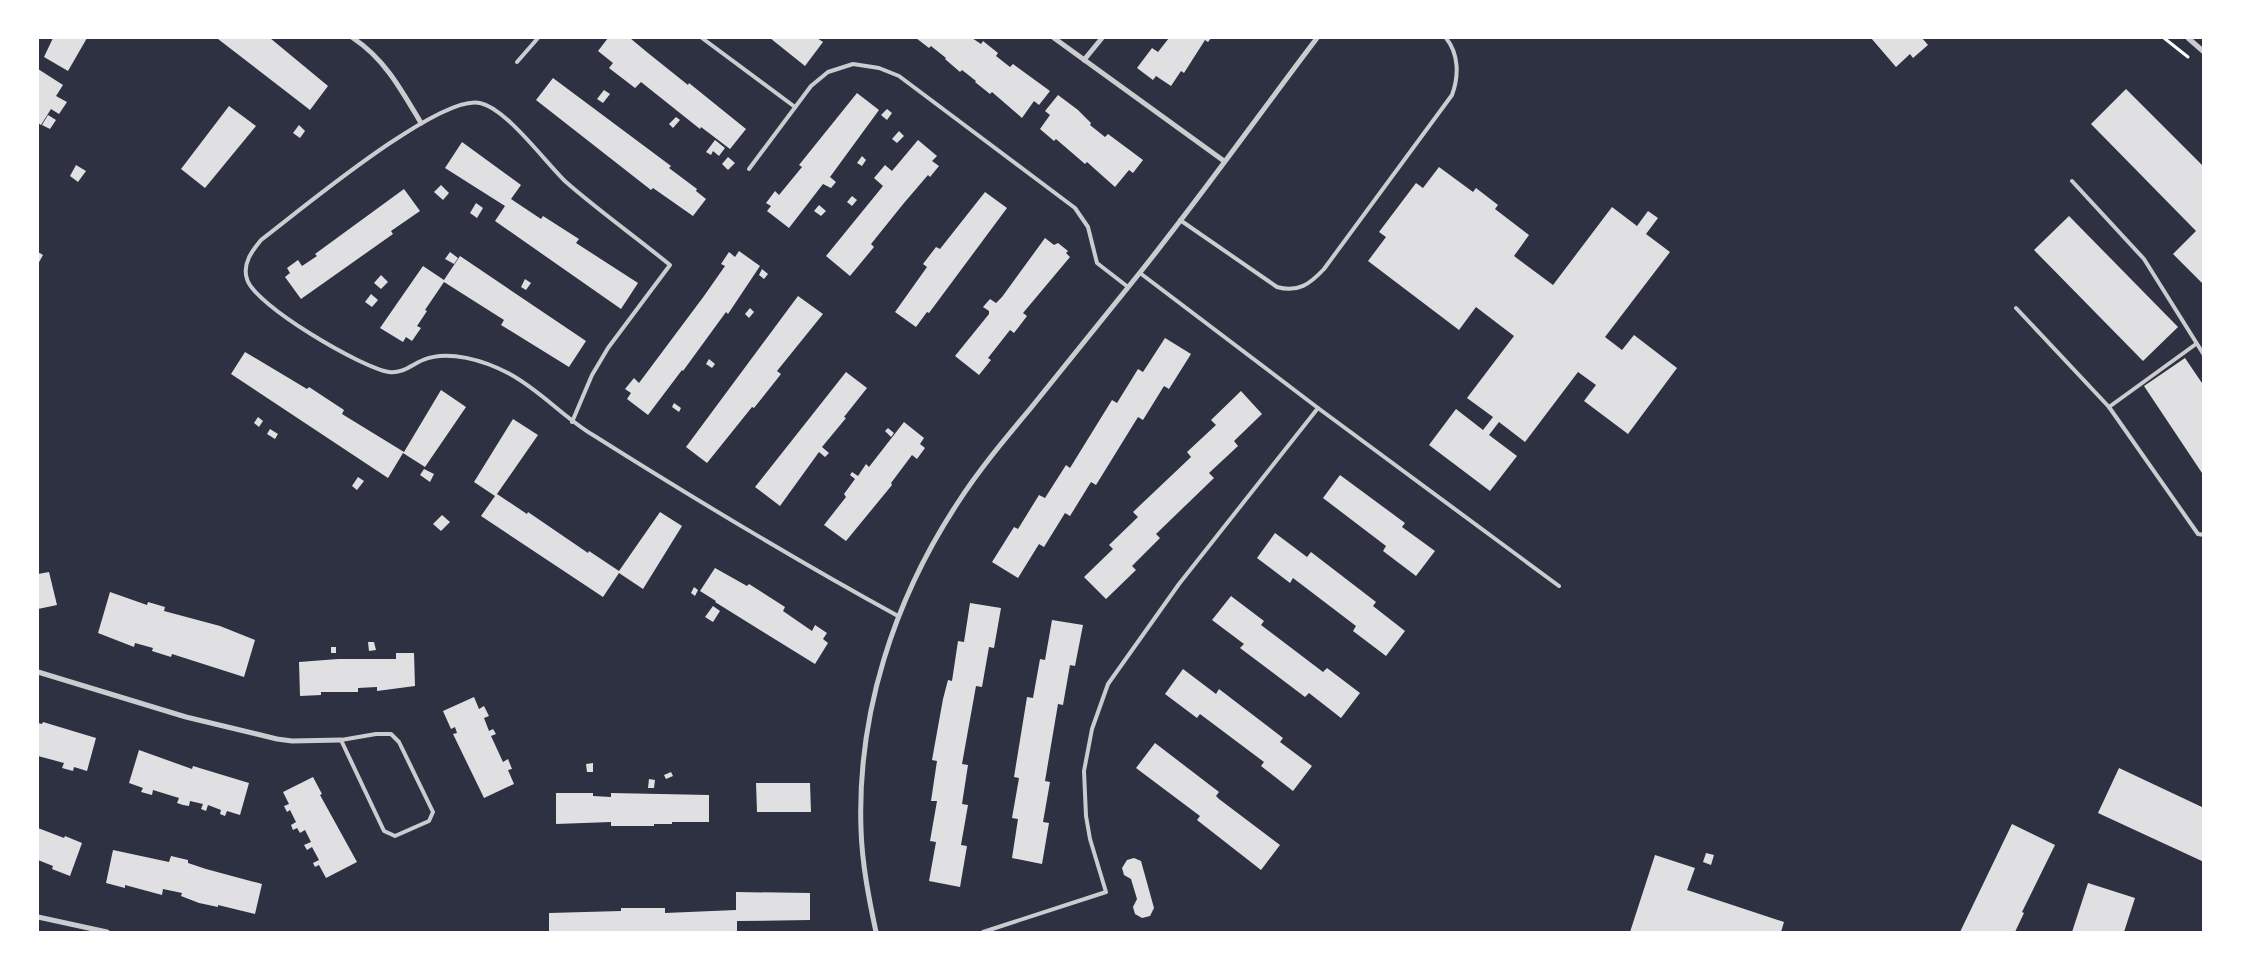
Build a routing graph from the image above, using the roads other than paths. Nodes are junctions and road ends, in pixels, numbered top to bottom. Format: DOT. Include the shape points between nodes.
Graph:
graph roads {
  1 [pos="353,38"];
  2 [pos="538,38"];
  3 [pos="702,38"];
  4 [pos="1054,38"];
  5 [pos="1102,38"];
  6 [pos="1317,38"];
  7 [pos="1446,38"];
  8 [pos="2188,38"];
  9 [pos="2204,52"];
  10 [pos="1084,60"];
  11 [pos="517,62"];
  12 [pos="795,107"];
  13 [pos="422,123"];
  14 [pos="1224,161"];
  15 [pos="749,168"];
  16 [pos="2072,182"];
  17 [pos="1180,220"];
  18 [pos="1140,273"];
  19 [pos="1128,288"];
  20 [pos="2016,308"];
  21 [pos="2196,344"];
  22 [pos="2204,355"];
  23 [pos="2109,407"];
  24 [pos="1318,408"];
  25 [pos="572,422"];
  26 [pos="2204,534"];
  27 [pos="1559,586"];
  28 [pos="898,616"];
  29 [pos="38,672"];
  30 [pos="341,740"];
  31 [pos="38,917"];
  32 [pos="107,932"];
  33 [pos="876,932"];
  34 [pos="983,932"];
  1 -- 13 [label="street" via="387,67"];
  2 -- 11 [label="lane"];
  3 -- 12 [label="lane"];
  4 -- 10 [label="street"];
  5 -- 10 [label="street"];
  6 -- 14 [label="street"];
  7 -- 17 [label="lane" via="1456,62 1452,95 1313,281 1290,290 1277,287"];
  8 -- 9 [label="street"];
  10 -- 14 [label="street"];
  12 -- 15 [label="lane"];
  12 -- 19 [label="lane" via="819,77 840,66 867,65 899,76 1075,208 1088,227 1098,262"];
  13 -- 25 [label="lane" via="441,111 466,102 480,103 496,110 567,182 670,265 608,348 592,375"];
  13 -- 25 [label="lane" via="367,159 261,240 246,263 250,287 276,312 367,366 391,372 435,356 470,359 520,380"];
  14 -- 17 [label="street"];
  16 -- 21 [label="lane" via="2144,259"];
  17 -- 18 [label="street"];
  18 -- 19 [label="street"];
  18 -- 24 [label="lane"];
  19 -- 28 [label="street" via="991,456 957,504"];
  20 -- 23 [label="lane"];
  21 -- 22 [label="lane"];
  21 -- 23 [label="lane"];
  23 -- 26 [label="lane" via="2198,534"];
  24 -- 27 [label="lane"];
  24 -- 34 [label="lane" via="1179,584 1105,691 1092,729 1084,772 1090,839 1106,892"];
  25 -- 28 [label="lane" via="808,567"];
  28 -- 33 [label="street" via="878,677 863,767 861,831 864,871"];
  29 -- 30 [label="street" via="186,717 276,739"];
  30 -- 30 [label="lane" via="391,734 399,742 433,812 429,821 396,836 384,831"];
  31 -- 32 [label="street"];
}
